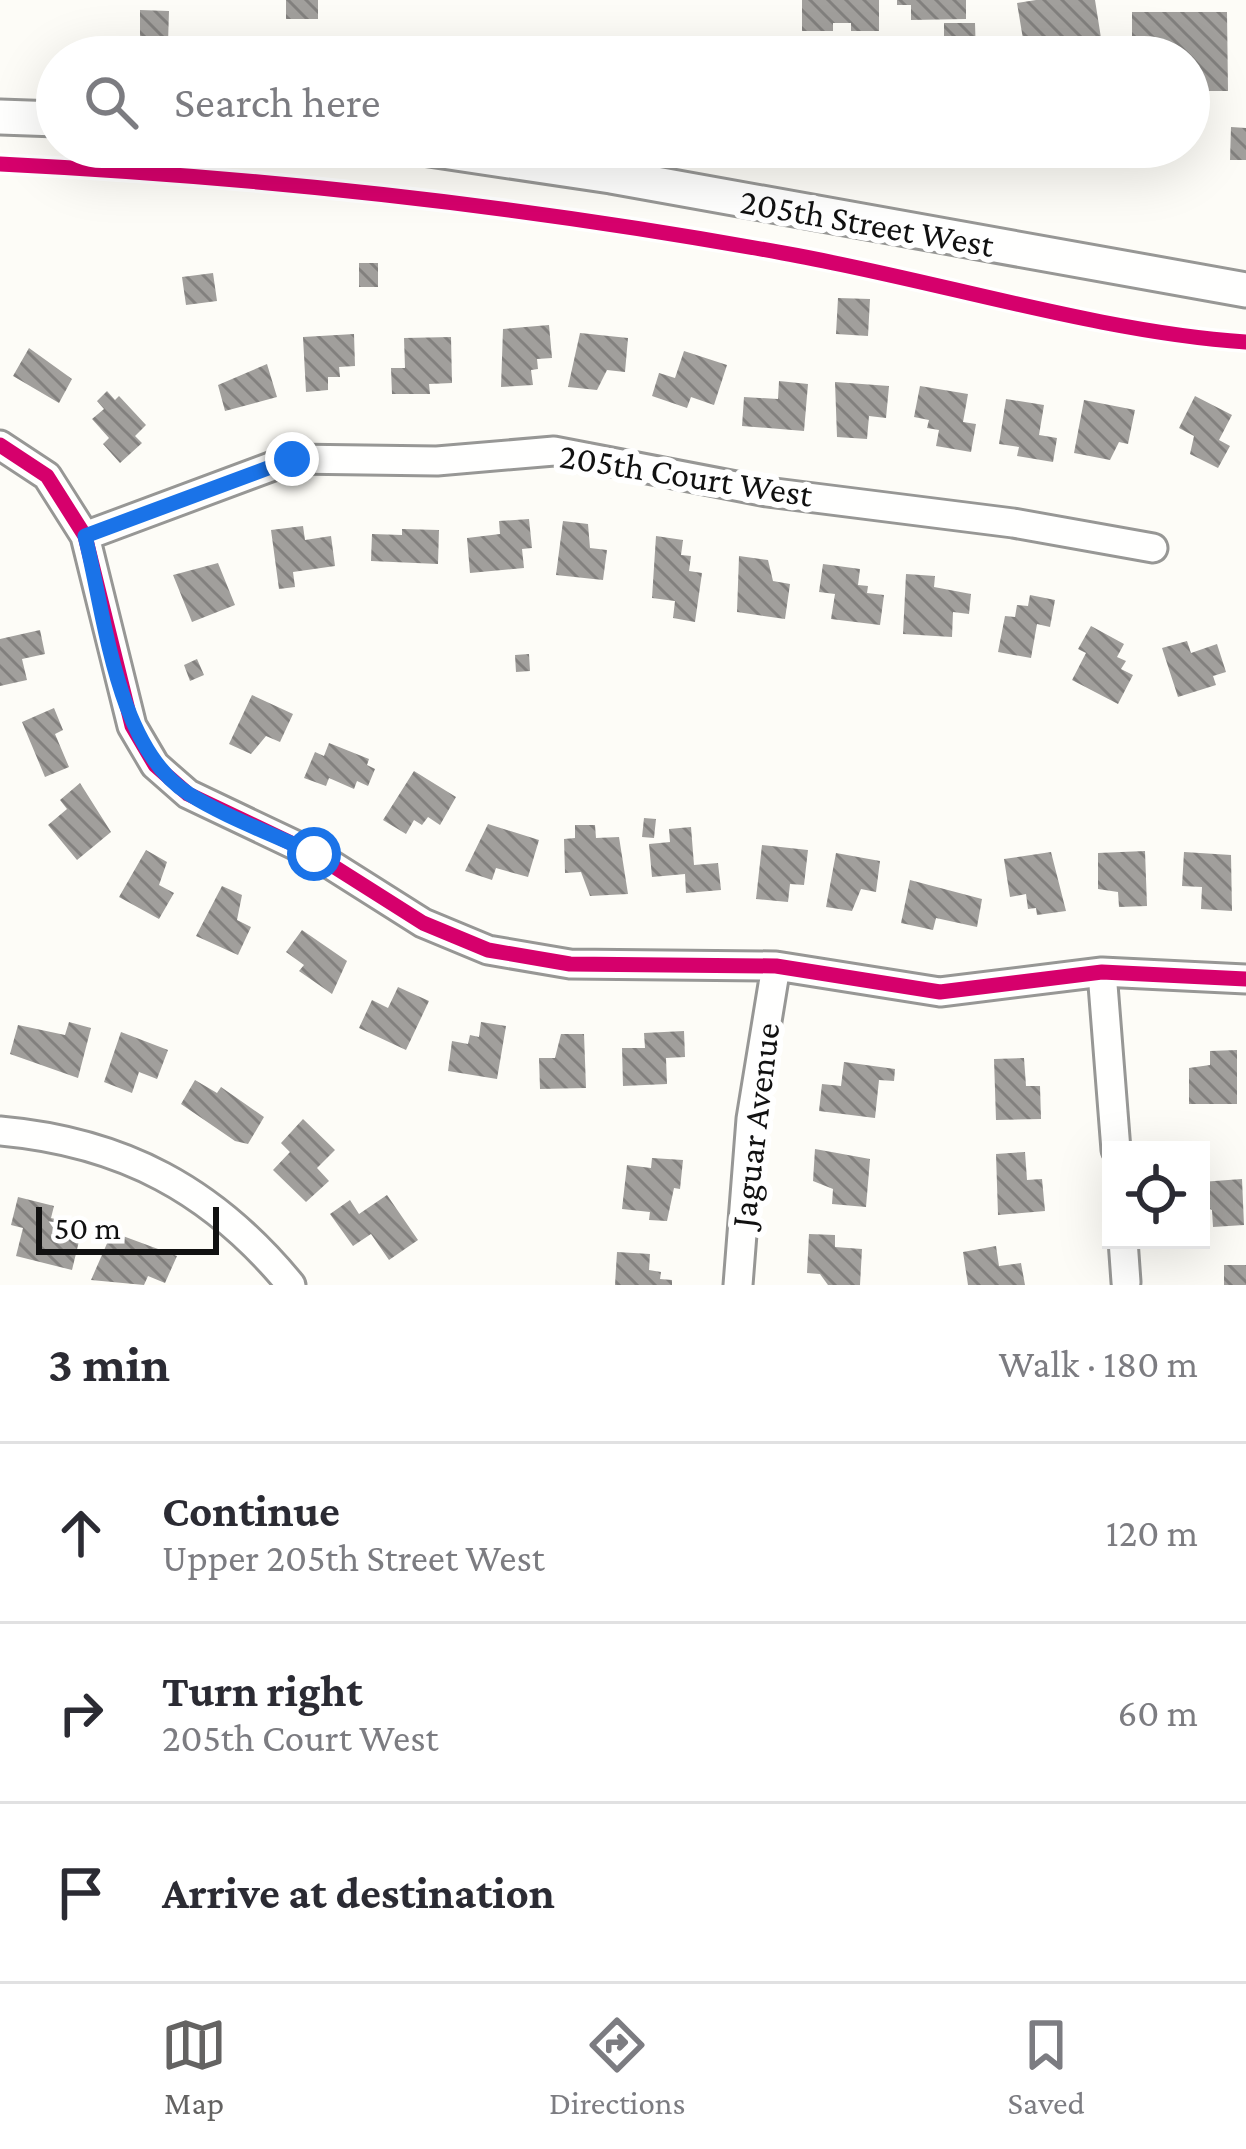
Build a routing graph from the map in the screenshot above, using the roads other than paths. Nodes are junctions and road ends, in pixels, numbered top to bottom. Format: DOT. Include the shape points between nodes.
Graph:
graph roads {
  1 [pos="0,117"];
  2 [pos="36,118"];
  3 [pos="557,168"];
  4 [pos="1246,290"];
  5 [pos="0,445"];
  6 [pos="85,536"];
  7 [pos="1153,548"];
  8 [pos="776,965"];
  9 [pos="1102,972"];
  10 [pos="1246,979"];
  11 [pos="0,1131"];
  12 [pos="1115,1141"];
  13 [pos="1124,1249"];
  14 [pos="1126,1282"];
  15 [pos="291,1285"];
  16 [pos="738,1285"];
  1 -- 2 [label="street"];
  3 -- 4 [label="street, 205th Street West"];
  5 -- 6 [label="street" via="47,476"];
  6 -- 7 [label="street, 205th Court West" via="292,459 554,451 766,492"];
  6 -- 8 [label="street" via="132,726 154,765 188,794 314,854 423,923 488,950 570,964"];
  8 -- 9 [label="street" via="940,992"];
  8 -- 16 [label="street, Jaguar Avenue" via="751,1119"];
  9 -- 10 [label="street"];
  9 -- 12 [label="street"];
  11 -- 15 [label="street" via="58,1136 190,1188 246,1231"];
  13 -- 14 [label="street"];
}
